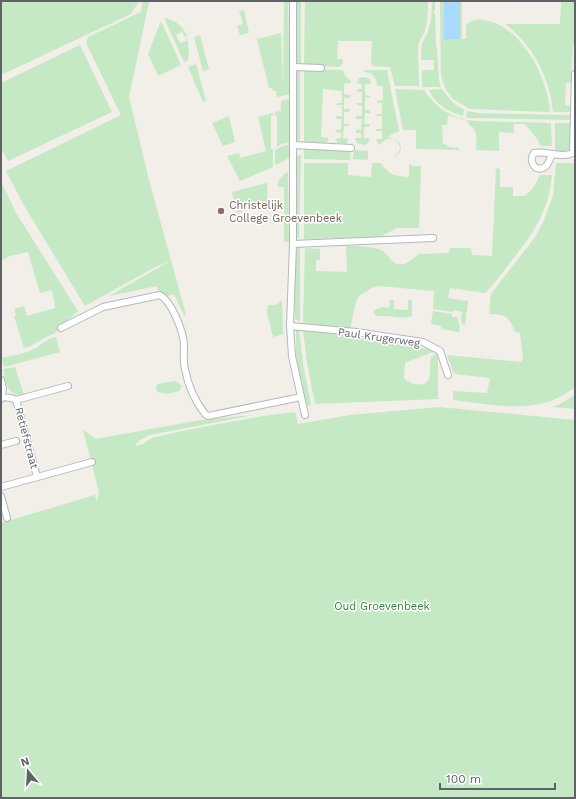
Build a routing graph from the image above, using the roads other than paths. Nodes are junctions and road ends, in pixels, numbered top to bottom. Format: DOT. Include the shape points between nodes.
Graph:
graph roads {
  1 [pos="293,1"];
  2 [pos="293,67"];
  3 [pos="321,68"];
  4 [pos="575,74"];
  5 [pos="293,145"];
  6 [pos="351,148"];
  7 [pos="552,154"];
  8 [pos="433,238"];
  9 [pos="293,244"];
  10 [pos="290,326"];
  11 [pos="61,328"];
  12 [pos="448,375"];
  13 [pos="1,380"];
  14 [pos="68,386"];
  15 [pos="301,397"];
  16 [pos="2,398"];
  17 [pos="16,400"];
  18 [pos="305,415"];
  19 [pos="16,441"];
  20 [pos="1,445"];
  21 [pos="92,462"];
  22 [pos="37,477"];
  23 [pos="1,487"];
  24 [pos="1,496"];
  25 [pos="7,518"];
  1 -- 2 [label="street"];
  2 -- 3 [label="street"];
  2 -- 5 [label="street"];
  4 -- 7 [label="street" via="573,153"];
  5 -- 6 [label="street"];
  5 -- 9 [label="street"];
  8 -- 9 [label="street"];
  9 -- 10 [label="street"];
  10 -- 12 [label="street, Paul Krugerweg" via="423,342 440,351"];
  10 -- 15 [label="street" via="292,356"];
  11 -- 15 [label="street" via="103,306 160,295 165,298 178,322 184,344 183,356 188,384 205,414 208,416"];
  13 -- 16 [label="street, Retiefstraat"];
  14 -- 17 [label="street, Retiefstraat"];
  15 -- 18 [label="street"];
  16 -- 17 [label="street, Retiefstraat"];
  17 -- 22 [label="street, Retiefstraat"];
  19 -- 20 [label="street, Retiefstraat"];
  21 -- 22 [label="street, Retiefstraat"];
  22 -- 23 [label="street, Retiefstraat"];
  24 -- 25 [label="street"];
}
